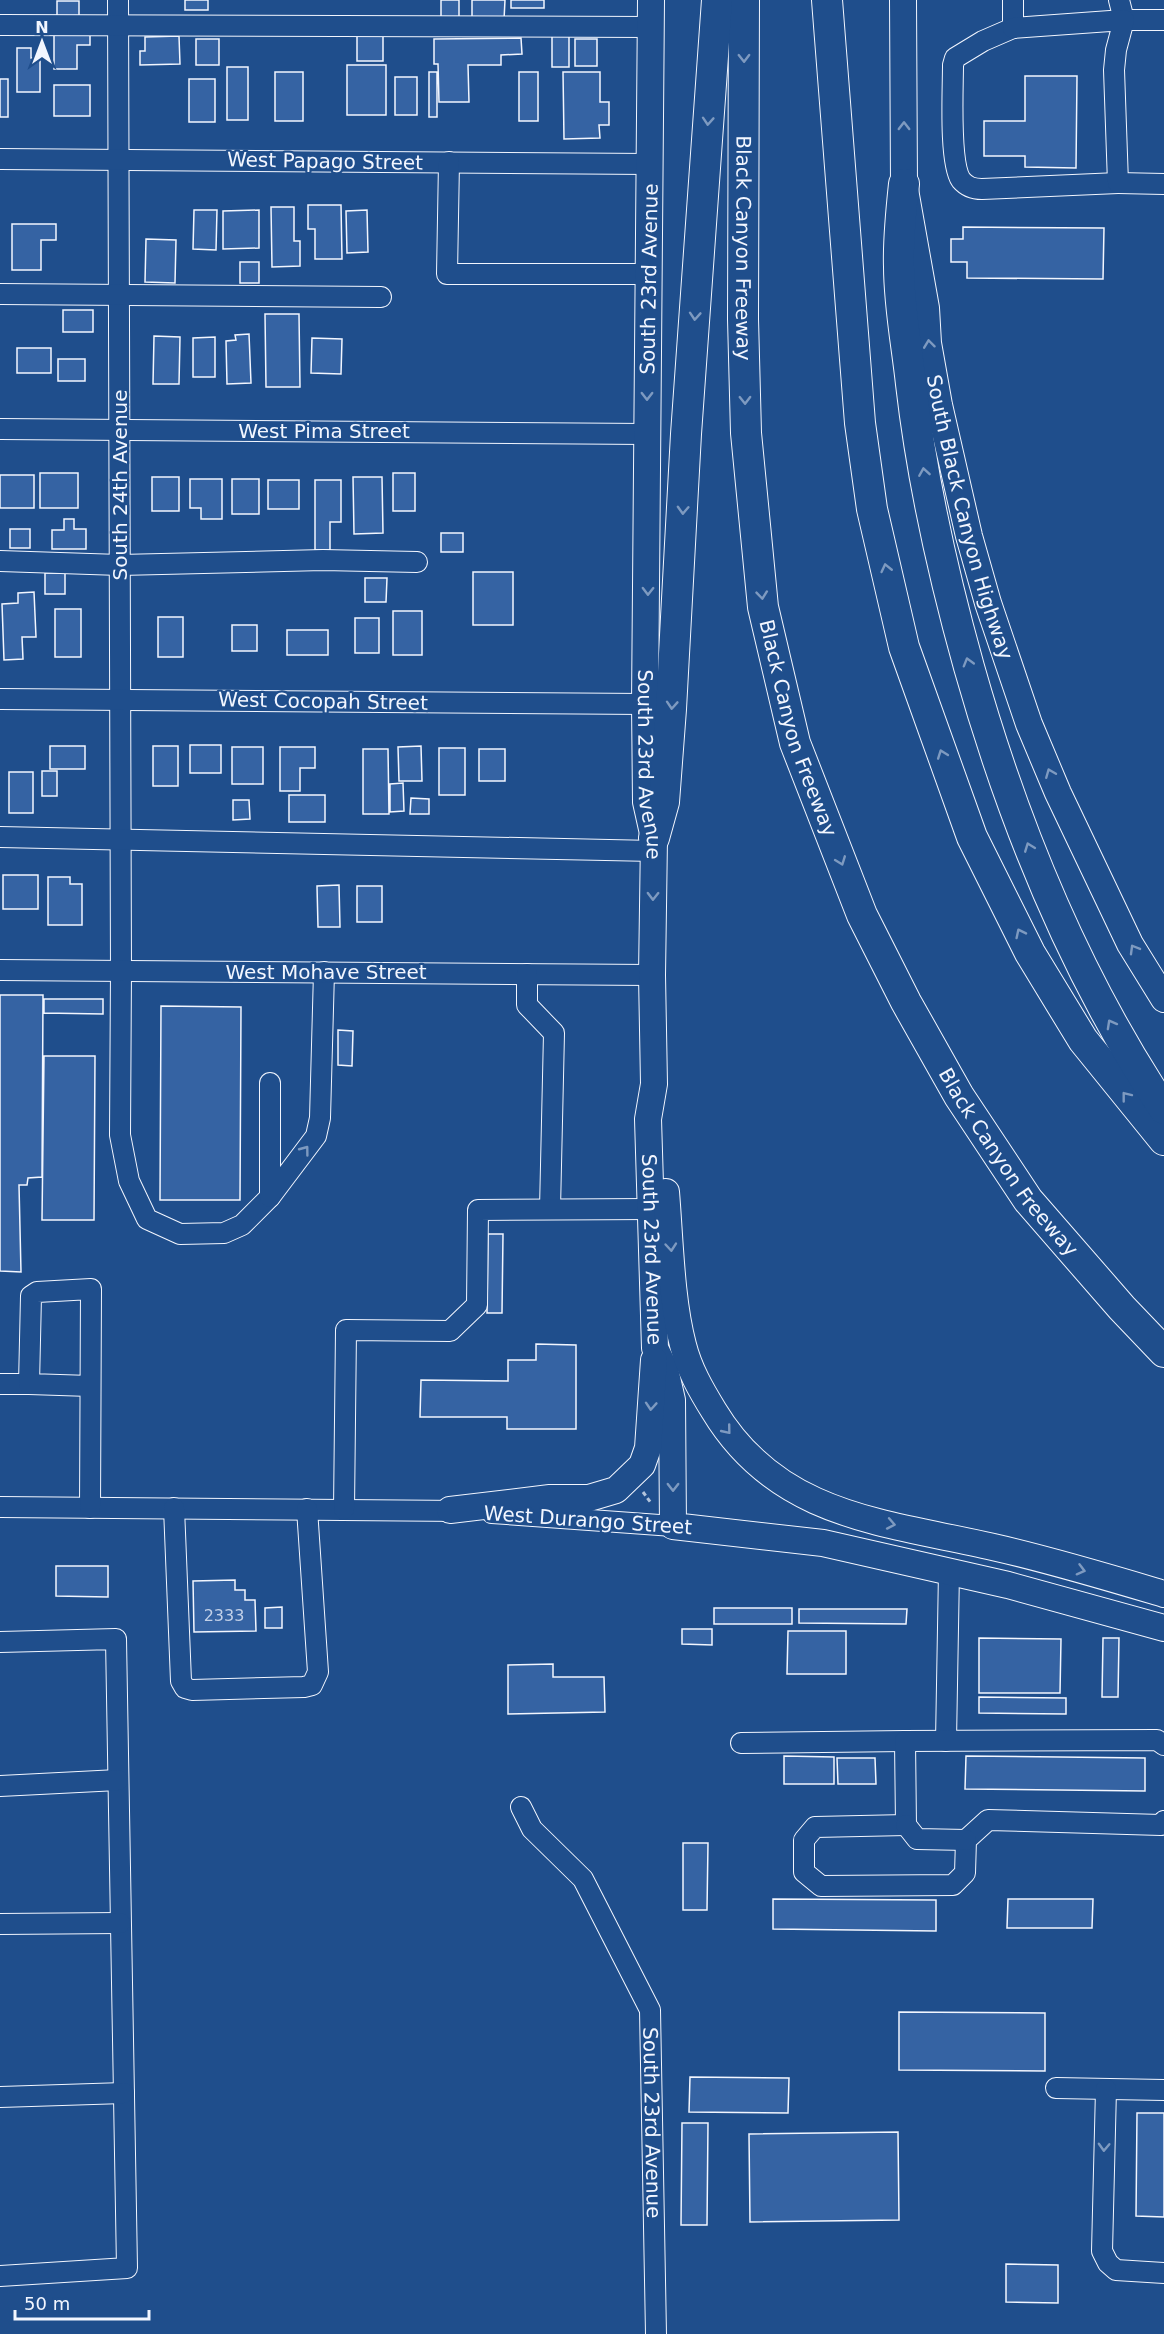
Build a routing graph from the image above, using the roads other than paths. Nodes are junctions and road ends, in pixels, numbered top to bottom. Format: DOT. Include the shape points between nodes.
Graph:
graph roads {
  1 [pos="118,0"];
  2 [pos="651,0"];
  3 [pos="717,0"];
  4 [pos="744,0"];
  5 [pos="827,0"];
  6 [pos="903,0"];
  7 [pos="1013,0"];
  8 [pos="1119,0"];
  9 [pos="1124,20"];
  10 [pos="1164,20"];
  11 [pos="0,25"];
  12 [pos="118,26"];
  13 [pos="651,27"];
  14 [pos="1013,28"];
  15 [pos="0,159"];
  16 [pos="119,159"];
  17 [pos="449,162"];
  18 [pos="650,164"];
  19 [pos="1118,183"];
  20 [pos="904,184"];
  21 [pos="1164,184"];
  22 [pos="648,274"];
  23 [pos="0,294"];
  24 [pos="120,294"];
  25 [pos="381,297"];
  26 [pos="0,429"];
  27 [pos="120,430"];
  28 [pos="647,434"];
  29 [pos="0,561"];
  30 [pos="417,562"];
  31 [pos="120,565"];
  32 [pos="0,699"];
  33 [pos="121,699"];
  34 [pos="645,704"];
  35 [pos="0,837"];
  36 [pos="120,838"];
  37 [pos="654,844"];
  38 [pos="0,970"];
  39 [pos="122,971"];
  40 [pos="324,972"];
  41 [pos="527,974"];
  42 [pos="652,975"];
  43 [pos="1164,999"];
  44 [pos="270,1083"];
  45 [pos="654,1084"];
  46 [pos="1164,1109"];
  47 [pos="1164,1140"];
  48 [pos="270,1197"];
  49 [pos="550,1209"];
  50 [pos="651,1209"];
  51 [pos="655,1348"];
  52 [pos="1164,1352"];
  53 [pos="0,1384"];
  54 [pos="29,1384"];
  55 [pos="90,1386"];
  56 [pos="0,1507"];
  57 [pos="90,1508"];
  58 [pos="174,1508"];
  59 [pos="307,1509"];
  60 [pos="344,1509"];
  61 [pos="450,1510"];
  62 [pos="674,1526"];
  63 [pos="949,1571"];
  64 [pos="1164,1594"];
  65 [pos="1124,1618"];
  66 [pos="1164,1628"];
  67 [pos="1164,1636"];
  68 [pos="0,1642"];
  69 [pos="905,1741"];
  70 [pos="946,1741"];
  71 [pos="741,1743"];
  72 [pos="1164,1745"];
  73 [pos="118,1780"];
  74 [pos="0,1786"];
  75 [pos="521,1807"];
  76 [pos="1164,1821"];
  77 [pos="906,1825"];
  78 [pos="966,1840"];
  79 [pos="120,1923"];
  80 [pos="0,1924"];
  81 [pos="1056,2088"];
  82 [pos="1106,2089"];
  83 [pos="1164,2090"];
  84 [pos="124,2093"];
  85 [pos="0,2097"];
  86 [pos="1164,2273"];
  87 [pos="0,2276"];
  88 [pos="656,2334"];
  1 -- 12 [label="street, South 24th Avenue"];
  2 -- 13 [label="main road, South 23rd Avenue"];
  3 -- 37 [label="highway, one-way" via="686,434 672,709 664,802"];
  4 -- 52 [label="highway, Black Canyon Freeway, one-way" via="746,433 763,607 795,743 862,915 959,1096 1028,1200"];
  47 -- 5 [label="highway, one-way" via="1083,1040 1030,953 972,837 904,647 872,509 860,423"];
  20 -- 6 [label="main road, South Black Canyon Highway, one-way"];
  7 -- 14 [label="street"];
  8 -- 9 [label="street"];
  9 -- 10 [label="street"];
  9 -- 14 [label="street"];
  9 -- 19 [label="street" via="1114,70"];
  11 -- 12 [label="street"];
  12 -- 13 [label="street"];
  12 -- 16 [label="street, South 24th Avenue"];
  13 -- 18 [label="main road, South 23rd Avenue"];
  14 -- 19 [label="street" via="955,58 954,157 961,180 971,189"];
  15 -- 16 [label="street, West Papago Street"];
  16 -- 17 [label="street, West Papago Street"];
  16 -- 24 [label="street, South 24th Avenue"];
  17 -- 18 [label="street, West Papago Street"];
  17 -- 22 [label="street" via="447,274"];
  18 -- 22 [label="main road, South 23rd Avenue"];
  19 -- 21 [label="street"];
  43 -- 20 [label="main road, South Black Canyon Highway, one-way" via="1130,944 1058,793 1029,724 988,603 939,405"];
  46 -- 20 [label="highway, one-way" via="1091,988 1042,880 997,760 967,658 926,489 916,423 898,269"];
  22 -- 28 [label="main road, South 23rd Avenue, one-way"];
  23 -- 24 [label="street"];
  24 -- 25 [label="street"];
  24 -- 27 [label="street, South 24th Avenue"];
  26 -- 27 [label="street, West Pima Street"];
  27 -- 28 [label="street, West Pima Street"];
  27 -- 31 [label="street, South 24th Avenue"];
  28 -- 34 [label="main road, South 23rd Avenue, one-way"];
  29 -- 31 [label="street"];
  30 -- 31 [label="street"];
  31 -- 33 [label="street, South 24th Avenue"];
  32 -- 33 [label="street, West Cocopah Street"];
  33 -- 34 [label="street, West Cocopah Street"];
  33 -- 36 [label="street, South 24th Avenue"];
  34 -- 37 [label="main road, South 23rd Avenue" via="646,802"];
  35 -- 36 [label="street"];
  36 -- 37 [label="street"];
  36 -- 39 [label="street, South 24th Avenue"];
  37 -- 42 [label="main road, South 23rd Avenue, one-way"];
  38 -- 39 [label="street, West Mohave Street"];
  39 -- 40 [label="street, West Mohave Street"];
  39 -- 48 [label="street, South 24th Avenue" via="120,1134 129,1181 147,1219 180,1234 224,1233 242,1225"];
  40 -- 41 [label="street, West Mohave Street"];
  48 -- 40 [label="street, South 24th Avenue, one-way" via="316,1136 319,1126"];
  41 -- 42 [label="street, West Mohave Street"];
  41 -- 49 [label="street" via="527,1005 554,1033"];
  42 -- 45 [label="main road, South 23rd Avenue"];
  44 -- 48 [label="street"];
  45 -- 50 [label="main road, South 23rd Avenue" via="648,1119"];
  45 -- 64 [label="main road, one-way" via="683,1346 697,1383 724,1428 763,1468 810,1500 854,1517 1004,1550"];
  49 -- 50 [label="street"];
  49 -- 60 [label="street" via="478,1210 477,1305 450,1331 346,1330"];
  50 -- 51 [label="main road, South 23rd Avenue"];
  51 -- 61 [label="main road, one-way" via="648,1448 642,1466 616,1490 589,1498 550,1498"];
  51 -- 62 [label="main road, South 23rd Avenue, one-way" via="672,1400"];
  53 -- 54 [label="street"];
  54 -- 55 [label="street"];
  54 -- 55 [label="street" via="31,1296 44,1290 91,1289"];
  55 -- 57 [label="street"];
  56 -- 57 [label="street, West Durango Street"];
  57 -- 58 [label="street, West Durango Street"];
  58 -- 59 [label="street, West Durango Street"];
  58 -- 59 [label="street" via="181,1681 192,1690 304,1687 316,1679"];
  59 -- 60 [label="street, West Durango Street"];
  60 -- 61 [label="street, West Durango Street"];
  61 -- 62 [label="street, West Durango Street"];
  62 -- 63 [label="main road, West Durango Street" via="823,1543"];
  63 -- 65 [label="main road, West Durango Street"];
  63 -- 70 [label="street"];
  65 -- 66 [label="main road, West Durango Street"];
  65 -- 67 [label="street"];
  68 -- 73 [label="street" via="116,1639"];
  69 -- 70 [label="street"];
  69 -- 71 [label="street"];
  69 -- 77 [label="street"];
  70 -- 72 [label="street" via="1157,1740"];
  73 -- 74 [label="street"];
  73 -- 79 [label="street"];
  75 -- 88 [label="street, South 23rd Avenue" via="532,1829 583,1879 650,2010"];
  76 -- 78 [label="street" via="1161,1825 988,1821"];
  77 -- 78 [label="street" via="917,1839"];
  77 -- 78 [label="street" via="815,1827 804,1840 804,1872 821,1886 953,1885 965,1873"];
  79 -- 80 [label="street"];
  79 -- 84 [label="street"];
  81 -- 82 [label="street"];
  82 -- 83 [label="street"];
  82 -- 86 [label="street, one-way" via="1102,2251 1116,2271"];
  84 -- 85 [label="street"];
  84 -- 87 [label="street" via="127,2268"];
}
